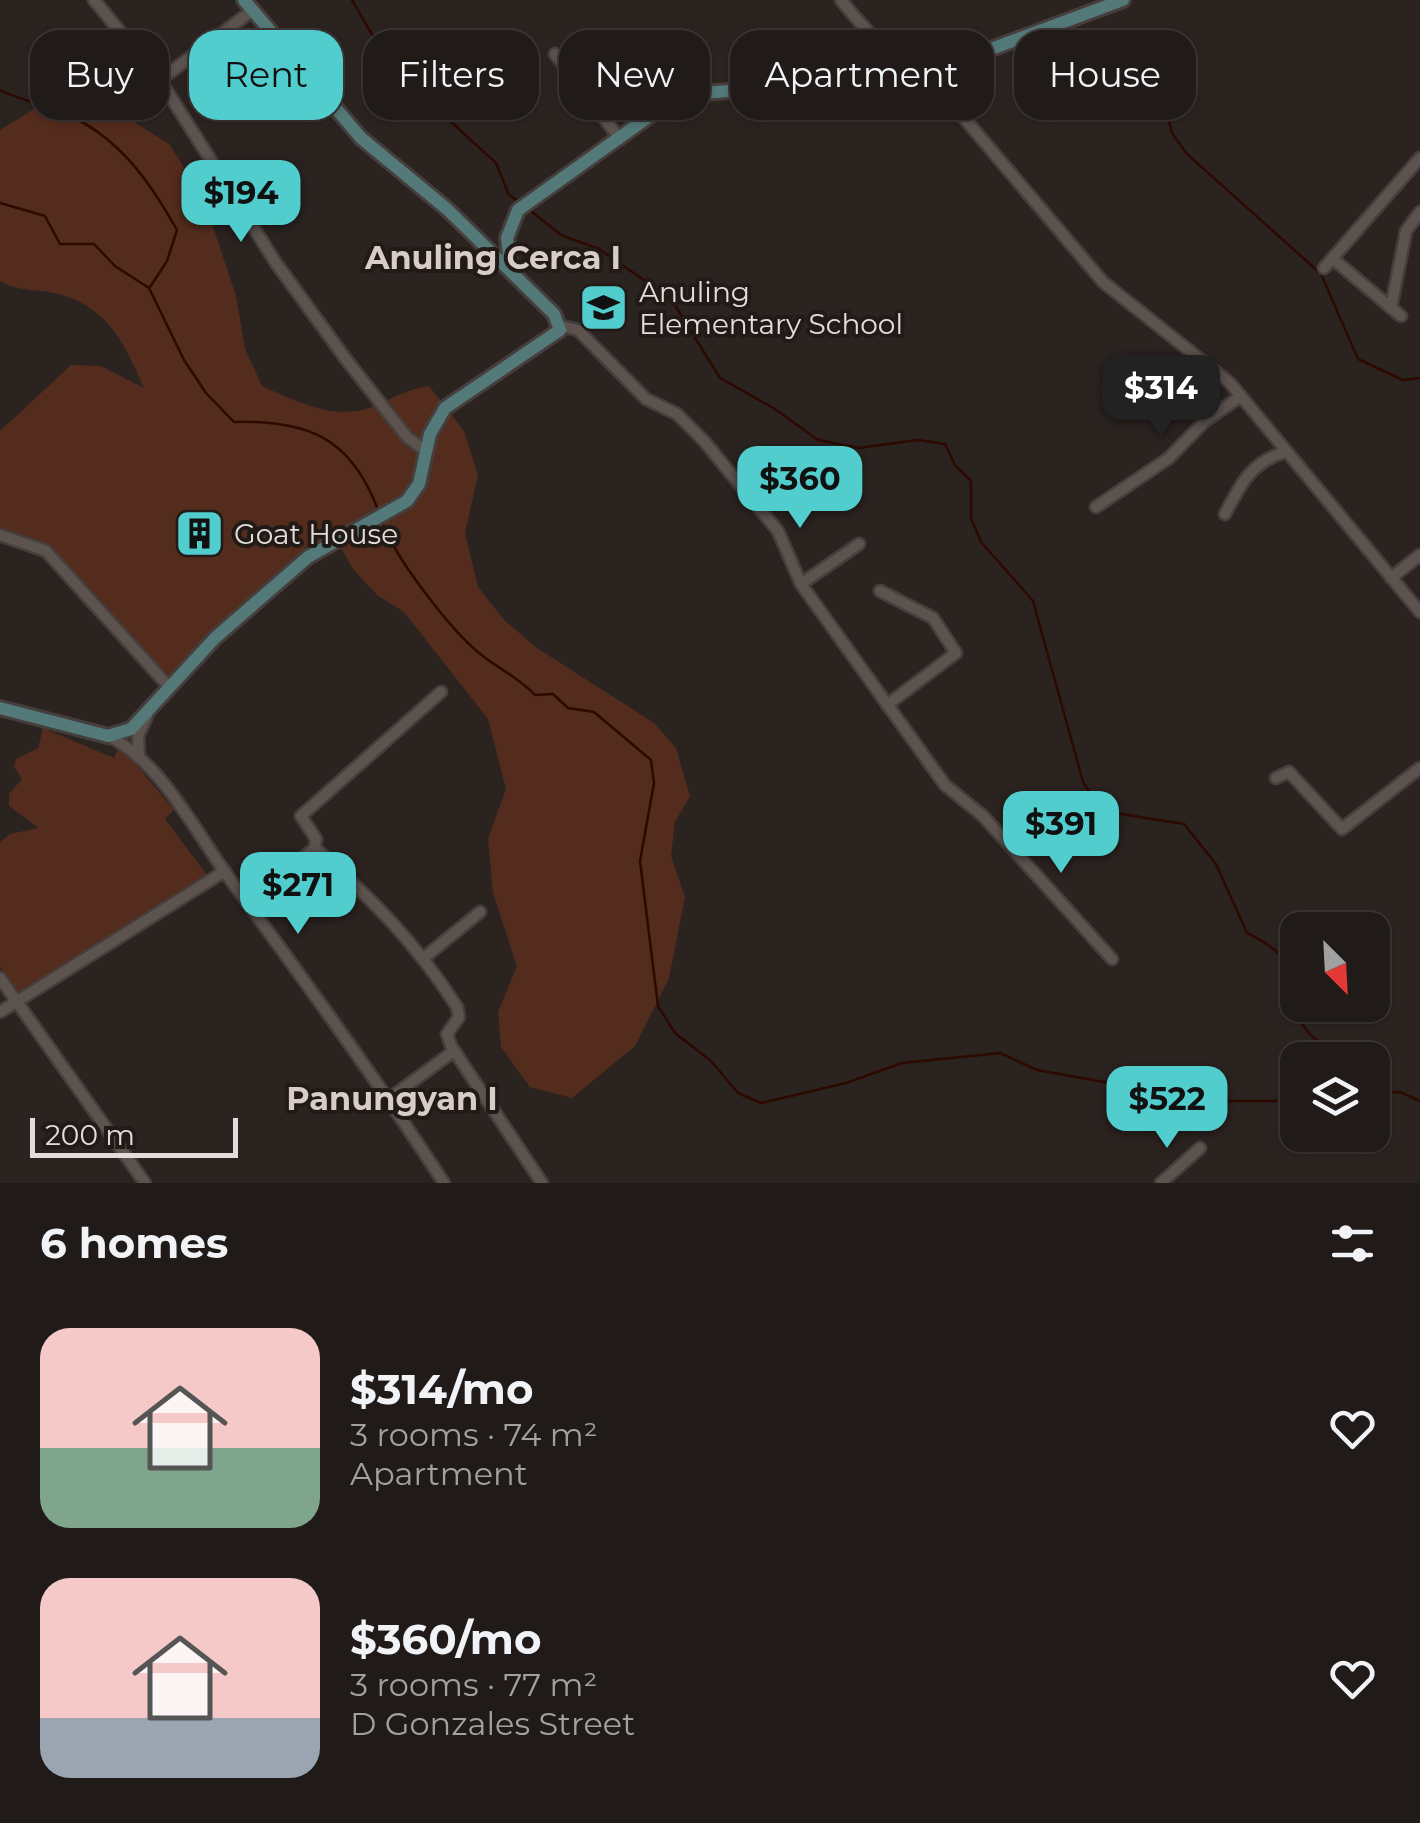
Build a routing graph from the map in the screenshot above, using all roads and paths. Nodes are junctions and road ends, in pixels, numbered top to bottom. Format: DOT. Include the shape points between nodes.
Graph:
graph roads {
  1 [pos="94,0"];
  2 [pos="841,0"];
  3 [pos="1123,0"];
  4 [pos="248,5"];
  5 [pos="119,30"];
  6 [pos="865,30"];
  7 [pos="994,47"];
  8 [pos="555,54"];
  9 [pos="169,72"];
  10 [pos="730,90"];
  11 [pos="169,94"];
  12 [pos="966,120"];
  13 [pos="620,139"];
  14 [pos="1420,158"];
  15 [pos="1420,212"];
  16 [pos="506,238"];
  17 [pos="480,245"];
  18 [pos="1332,258"];
  19 [pos="1324,268"];
  20 [pos="511,272"];
  21 [pos="1391,308"];
  22 [pos="1401,316"];
  23 [pos="561,326"];
  24 [pos="1241,396"];
  25 [pos="427,452"];
  26 [pos="1285,452"];
  27 [pos="1096,507"];
  28 [pos="1225,514"];
  29 [pos="0,535"];
  30 [pos="859,544"];
  31 [pos="1420,554"];
  32 [pos="1391,578"];
  33 [pos="801,584"];
  34 [pos="880,591"];
  35 [pos="1420,612"];
  36 [pos="170,688"];
  37 [pos="441,692"];
  38 [pos="887,706"];
  39 [pos="0,708"];
  40 [pos="147,716"];
  41 [pos="108,736"];
  42 [pos="140,759"];
  43 [pos="1420,768"];
  44 [pos="1276,778"];
  45 [pos="315,848"];
  46 [pos="225,871"];
  47 [pos="248,903"];
  48 [pos="480,912"];
  49 [pos="425,957"];
  50 [pos="1112,959"];
  51 [pos="0,978"];
  52 [pos="16,1004"];
  53 [pos="0,1012"];
  54 [pos="454,1051"];
  55 [pos="390,1098"];
  56 [pos="1200,1148"];
  57 [pos="145,1183"];
  58 [pos="444,1183"];
  59 [pos="542,1183"];
  60 [pos="1161,1183"];
  1 -- 5 [label="street"];
  2 -- 6 [label="street"];
  3 -- 7 [label="main road"];
  4 -- 9 [label="street"];
  4 -- 17 [label="main road" via="361,138"];
  8 -- 13 [label="street"];
  10 -- 13 [label="main road" via="669,100"];
  11 -- 25 [label="street" via="276,262 385,411"];
  12 -- 24 [label="street" via="1103,282"];
  13 -- 16 [label="main road" via="518,210"];
  14 -- 18 [label="street"];
  15 -- 21 [label="street" via="1406,231"];
  16 -- 17 [label="main road"];
  16 -- 20 [label="main road"];
  17 -- 20 [label="main road"];
  18 -- 19 [label="street"];
  18 -- 21 [label="street"];
  20 -- 23 [label="main road"];
  21 -- 22 [label="street"];
  23 -- 25 [label="main road" via="557,336 445,408"];
  23 -- 33 [label="street" via="578,330 646,398 686,421 778,530"];
  24 -- 26 [label="street"];
  24 -- 27 [label="street" via="1170,458"];
  25 -- 36 [label="main road" via="415,493 373,524 308,556"];
  26 -- 28 [label="street" via="1248,472"];
  26 -- 32 [label="street"];
  29 -- 36 [label="street" via="46,551"];
  30 -- 33 [label="street"];
  31 -- 32 [label="street"];
  32 -- 35 [label="street"];
  33 -- 38 [label="street"];
  34 -- 38 [label="street" via="932,618 956,653"];
  36 -- 40 [label="main road"];
  37 -- 45 [label="street" via="301,816"];
  38 -- 50 [label="street" via="945,785 984,816"];
  39 -- 41 [label="main road"];
  40 -- 41 [label="main road" via="131,730"];
  40 -- 42 [label="street" via="138,736"];
  41 -- 42 [label="street"];
  42 -- 46 [label="street"];
  43 -- 44 [label="street" via="1346,829 1289,772"];
  45 -- 47 [label="street"];
  45 -- 49 [label="street"];
  46 -- 47 [label="street"];
  46 -- 52 [label="street"];
  47 -- 55 [label="street"];
  48 -- 49 [label="street"];
  49 -- 54 [label="street" via="459,1012 448,1034"];
  51 -- 52 [label="street"];
  52 -- 53 [label="street"];
  52 -- 57 [label="street"];
  54 -- 55 [label="street"];
  54 -- 59 [label="street"];
  55 -- 58 [label="street"];
  56 -- 60 [label="street"];
}
